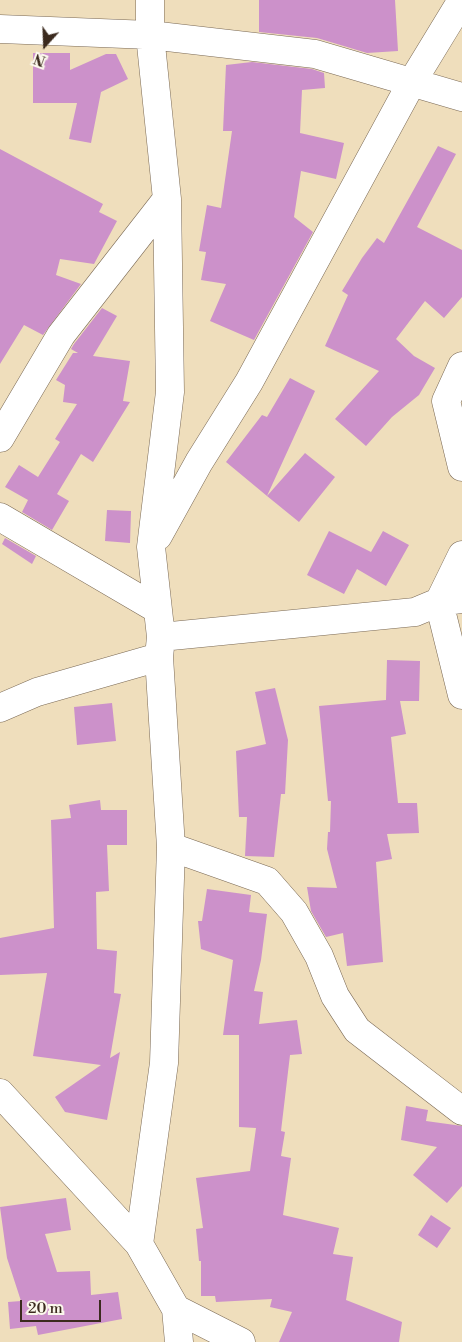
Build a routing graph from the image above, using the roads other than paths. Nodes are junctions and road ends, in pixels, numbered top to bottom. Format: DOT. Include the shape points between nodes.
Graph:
graph roads {
  1 [pos="150,0"];
  2 [pos="462,0"];
  3 [pos="0,29"];
  4 [pos="150,35"];
  5 [pos="412,82"];
  6 [pos="462,97"];
  7 [pos="166,199"];
  8 [pos="462,366"];
  9 [pos="0,438"];
  10 [pos="462,467"];
  11 [pos="0,517"];
  12 [pos="151,547"];
  13 [pos="462,555"];
  14 [pos="451,601"];
  15 [pos="157,609"];
  16 [pos="160,647"];
  17 [pos="462,695"];
  18 [pos="0,708"];
  19 [pos="170,848"];
  20 [pos="0,1093"];
  21 [pos="462,1111"];
  22 [pos="139,1244"];
  23 [pos="176,1309"];
  24 [pos="179,1342"];
  25 [pos="241,1342"];
  1 -- 4 [label="street"];
  2 -- 5 [label="street"];
  3 -- 4 [label="street"];
  4 -- 5 [label="street" via="315,54"];
  4 -- 7 [label="street"];
  5 -- 6 [label="street"];
  5 -- 12 [label="street" via="249,382"];
  7 -- 9 [label="street" via="61,335"];
  7 -- 12 [label="street" via="170,392"];
  8 -- 10 [label="street" via="446,401"];
  11 -- 15 [label="street"];
  12 -- 15 [label="street"];
  13 -- 14 [label="street"];
  14 -- 16 [label="street" via="415,612"];
  14 -- 17 [label="street"];
  15 -- 16 [label="street"];
  16 -- 18 [label="street"];
  16 -- 19 [label="street"];
  19 -- 21 [label="street" via="267,881 294,912 319,956 335,996 357,1030"];
  19 -- 22 [label="street" via="164,1062"];
  20 -- 22 [label="street"];
  22 -- 23 [label="street"];
  23 -- 24 [label="street"];
  23 -- 25 [label="street"];
}
